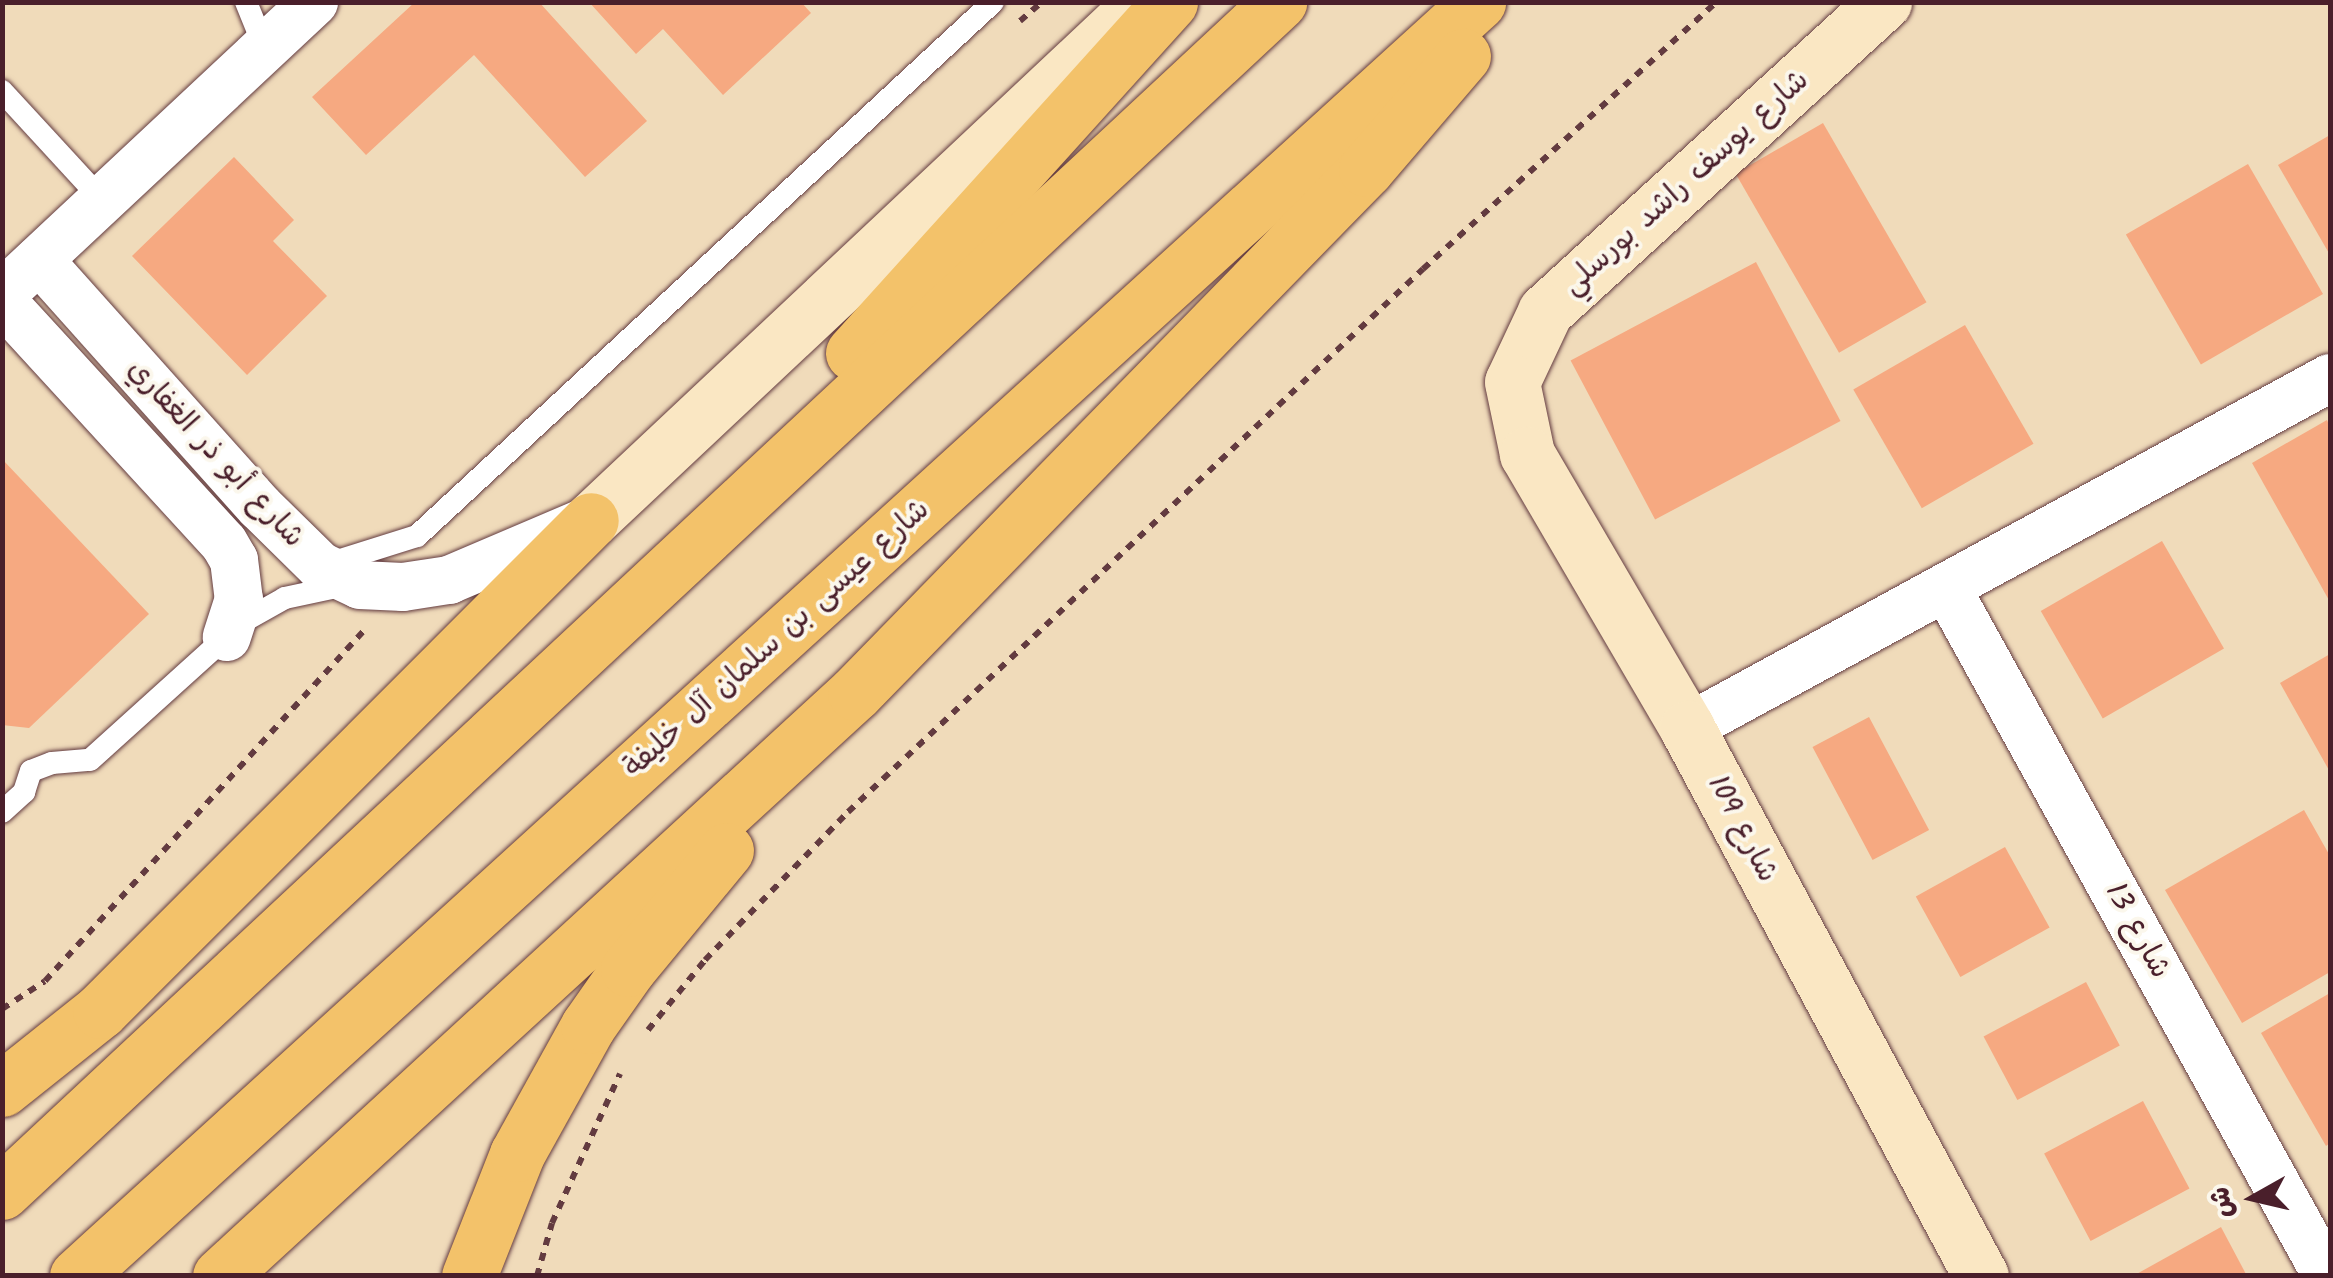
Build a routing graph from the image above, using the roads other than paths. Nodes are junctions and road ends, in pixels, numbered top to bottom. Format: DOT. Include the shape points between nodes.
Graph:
graph roads {
  1 [pos="246,2"];
  2 [pos="314,2"];
  3 [pos="992,2"];
  4 [pos="1142,2"];
  5 [pos="1170,2"];
  6 [pos="1279,2"];
  7 [pos="1478,2"];
  8 [pos="1510,2"];
  9 [pos="1884,2"];
  10 [pos="265,49"];
  11 [pos="2,91"];
  12 [pos="103,201"];
  13 [pos="39,260"];
  14 [pos="2,297"];
  15 [pos="2330,378"];
  16 [pos="1512,382"];
  17 [pos="260,507"];
  18 [pos="591,520"];
  19 [pos="361,580"];
  20 [pos="1946,587"];
  21 [pos="231,628"];
  22 [pos="576,653"];
  23 [pos="855,693"];
  24 [pos="1688,728"];
  25 [pos="2,812"];
  26 [pos="2,1089"];
  27 [pos="2,1192"];
  28 [pos="77,1276"];
  29 [pos="220,1276"];
  30 [pos="469,1276"];
  31 [pos="1981,1276"];
  32 [pos="2327,1276"];
  1 -- 10 [label="lane"];
  2 -- 10 [label="street, شارع أبو ذر الغفاري"];
  3 -- 19 [label="lane" via="417,536"];
  4 -- 18 [label="street"];
  5 -- 22 [label="highway"];
  6 -- 22 [label="highway"];
  7 -- 28 [label="highway, شارع عيسى بن سلمان آل خليفة"];
  8 -- 23 [label="highway" via="1366,169"];
  9 -- 16 [label="street, شارع يوسف راشد بورسلي" via="1545,312"];
  10 -- 12 [label="street, شارع أبو ذر الغفاري"];
  11 -- 12 [label="lane"];
  12 -- 13 [label="street, شارع أبو ذر الغفاري"];
  13 -- 14 [label="street, شارع أبو ذر الغفاري"];
  13 -- 17 [label="street, شارع أبو ذر الغفاري"];
  14 -- 21 [label="street, شارع أبو ذر الغفاري" via="224,543 238,580"];
  15 -- 20 [label="street"];
  16 -- 24 [label="street, شارع 109" via="1527,454"];
  17 -- 19 [label="street, شارع أبو ذر الغفاري"];
  17 -- 21 [label="street" via="258,566"];
  18 -- 19 [label="street" via="449,580"];
  18 -- 26 [label="highway" via="100,1011"];
  19 -- 21 [label="lane" via="285,598"];
  20 -- 24 [label="street"];
  20 -- 32 [label="street, شارع 13"];
  21 -- 25 [label="lane" via="90,760 31,771 24,792"];
  22 -- 27 [label="highway"];
  23 -- 29 [label="highway"];
  23 -- 30 [label="highway" via="588,1026 518,1154"];
  24 -- 31 [label="street, شارع 109"];
}
